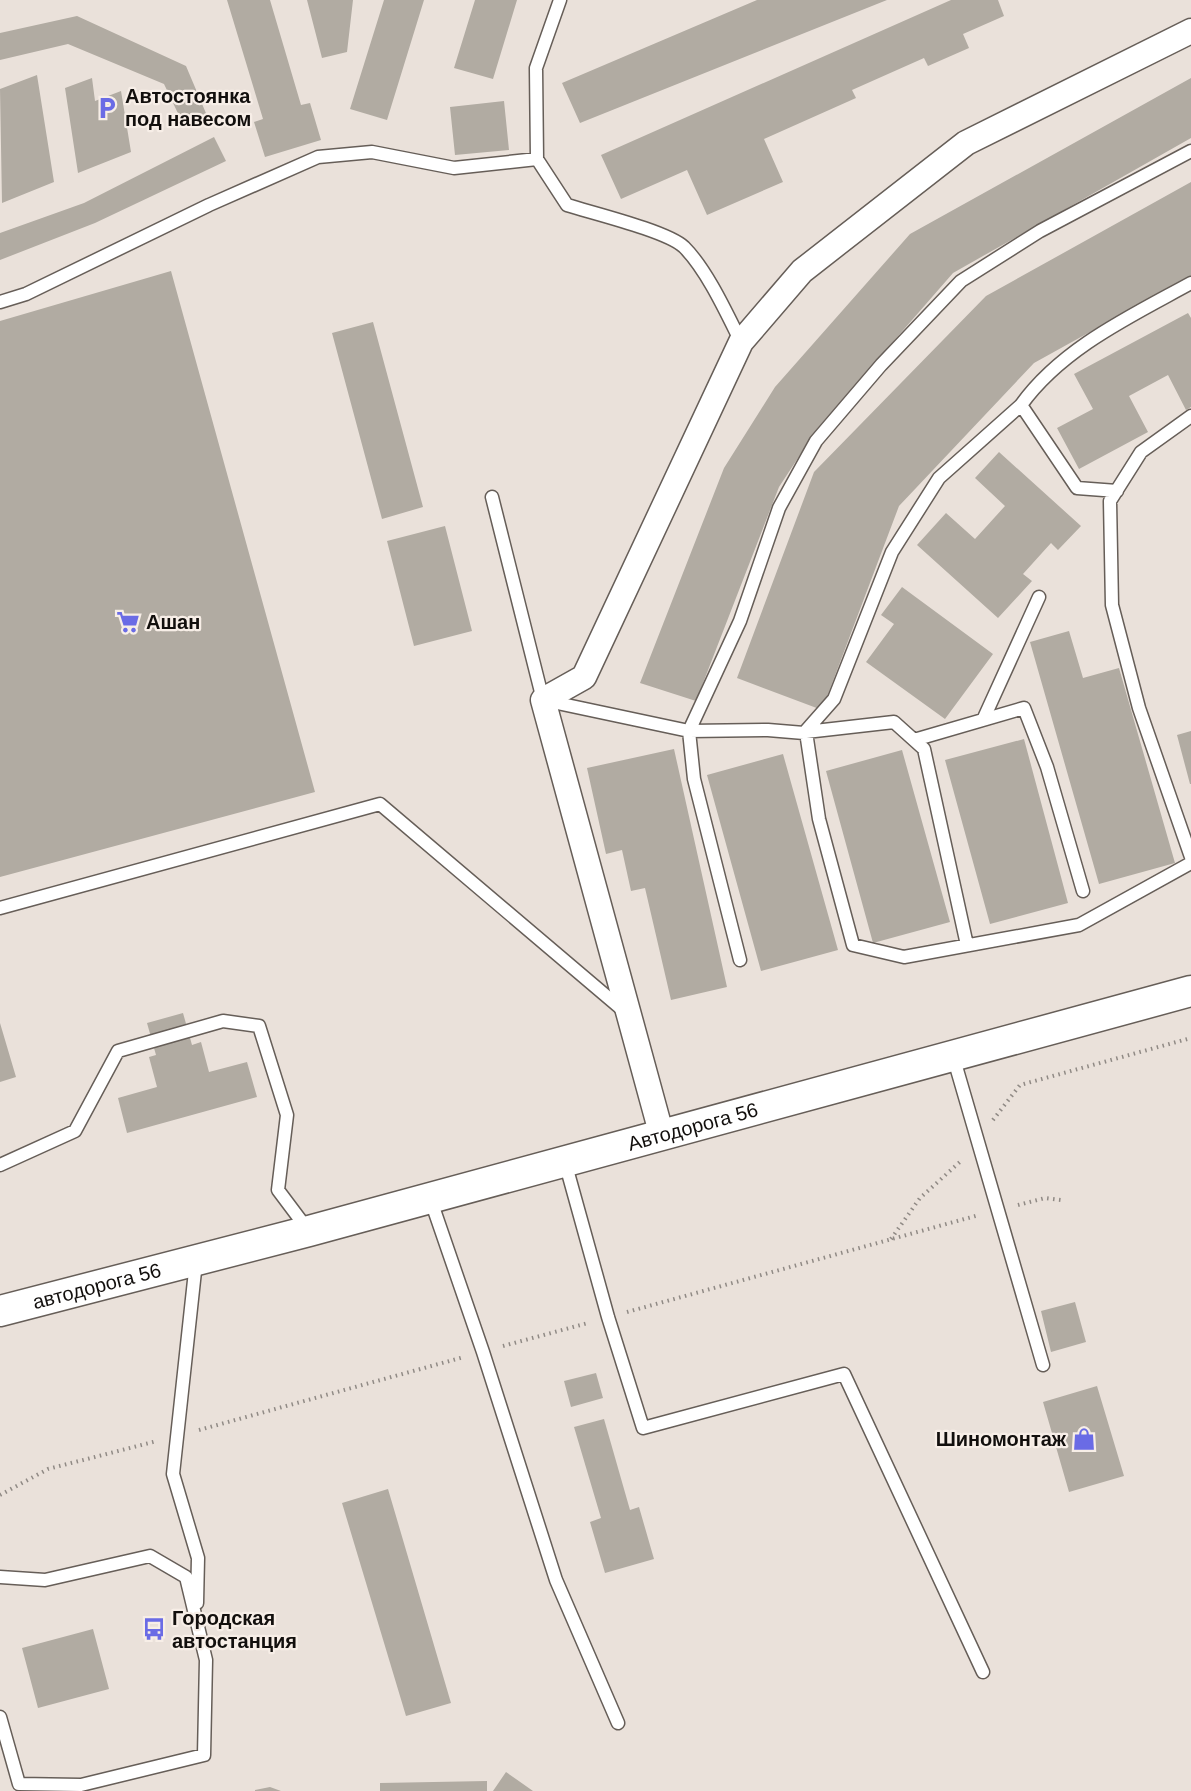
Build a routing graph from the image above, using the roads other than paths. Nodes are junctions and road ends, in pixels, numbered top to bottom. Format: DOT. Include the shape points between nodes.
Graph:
graph roads {
  1 [pos="560,0"];
  2 [pos="1191,31"];
  3 [pos="1191,151"];
  4 [pos="537,159"];
  5 [pos="1191,284"];
  6 [pos="0,302"];
  7 [pos="741,342"];
  8 [pos="1021,405"];
  9 [pos="1191,416"];
  10 [pos="1117,491"];
  11 [pos="492,497"];
  12 [pos="1039,597"];
  13 [pos="543,700"];
  14 [pos="983,720"];
  15 [pos="689,731"];
  16 [pos="806,732"];
  17 [pos="914,740"];
  18 [pos="1191,857"];
  19 [pos="1191,863"];
  20 [pos="1083,891"];
  21 [pos="0,908"];
  22 [pos="967,945"];
  23 [pos="740,960"];
  24 [pos="1191,991"];
  25 [pos="629,1015"];
  26 [pos="952,1056"];
  27 [pos="662,1136"];
  28 [pos="565,1162"];
  29 [pos="0,1166"];
  30 [pos="430,1198"];
  31 [pos="309,1231"];
  32 [pos="196,1262"];
  33 [pos="0,1311"];
  34 [pos="1043,1365"];
  35 [pos="0,1577"];
  36 [pos="196,1616"];
  37 [pos="984,1672"];
  38 [pos="0,1717"];
  39 [pos="618,1723"];
  1 -- 4 [label="lane" via="536,68"];
  2 -- 7 [label="street" via="966,143 802,271"];
  3 -- 15 [label="lane" via="1040,231 961,281 881,365 816,441 779,508 740,621"];
  4 -- 6 [label="lane" via="454,168 372,152 318,157 26,294"];
  4 -- 7 [label="lane" via="567,205 645,228 683,246 717,294"];
  5 -- 8 [label="lane" via="1112,326 1039,381"];
  7 -- 13 [label="street" via="584,678"];
  8 -- 10 [label="lane" via="1077,488"];
  8 -- 16 [label="lane" via="939,478 892,552 834,699"];
  9 -- 10 [label="lane" via="1141,452"];
  10 -- 18 [label="lane" via="1110,501 1112,605 1139,708"];
  11 -- 13 [label="lane"];
  12 -- 14 [label="lane"];
  13 -- 15 [label="lane"];
  13 -- 25 [label="street"];
  14 -- 17 [label="lane"];
  14 -- 20 [label="lane" via="1024,708 1047,767"];
  15 -- 16 [label="lane"];
  15 -- 23 [label="lane" via="694,779"];
  16 -- 17 [label="lane" via="894,722"];
  16 -- 22 [label="lane" via="819,819 853,945 904,957"];
  17 -- 22 [label="lane" via="924,749"];
  19 -- 22 [label="lane" via="1079,925"];
  21 -- 25 [label="lane" via="380,804"];
  24 -- 26 [label="street, Автодорога 56"];
  25 -- 27 [label="street"];
  26 -- 27 [label="street, Автодорога 56"];
  26 -- 34 [label="lane"];
  27 -- 28 [label="street, Автодорога 56"];
  28 -- 30 [label="street, Автодорога 56"];
  28 -- 37 [label="lane" via="643,1428 844,1374"];
  29 -- 31 [label="lane" via="75,1131 118,1051 223,1021 259,1026 287,1115 278,1190"];
  30 -- 31 [label="street, Автодорога 56"];
  30 -- 39 [label="lane" via="556,1580"];
  31 -- 32 [label="street, Автодорога 56"];
  32 -- 33 [label="street, автодорога 56"];
  32 -- 36 [label="lane" via="173,1474 198,1558"];
  35 -- 36 [label="lane" via="45,1580 150,1556 186,1577"];
  36 -- 38 [label="lane" via="206,1660 204,1755 81,1785 19,1784"];
}
